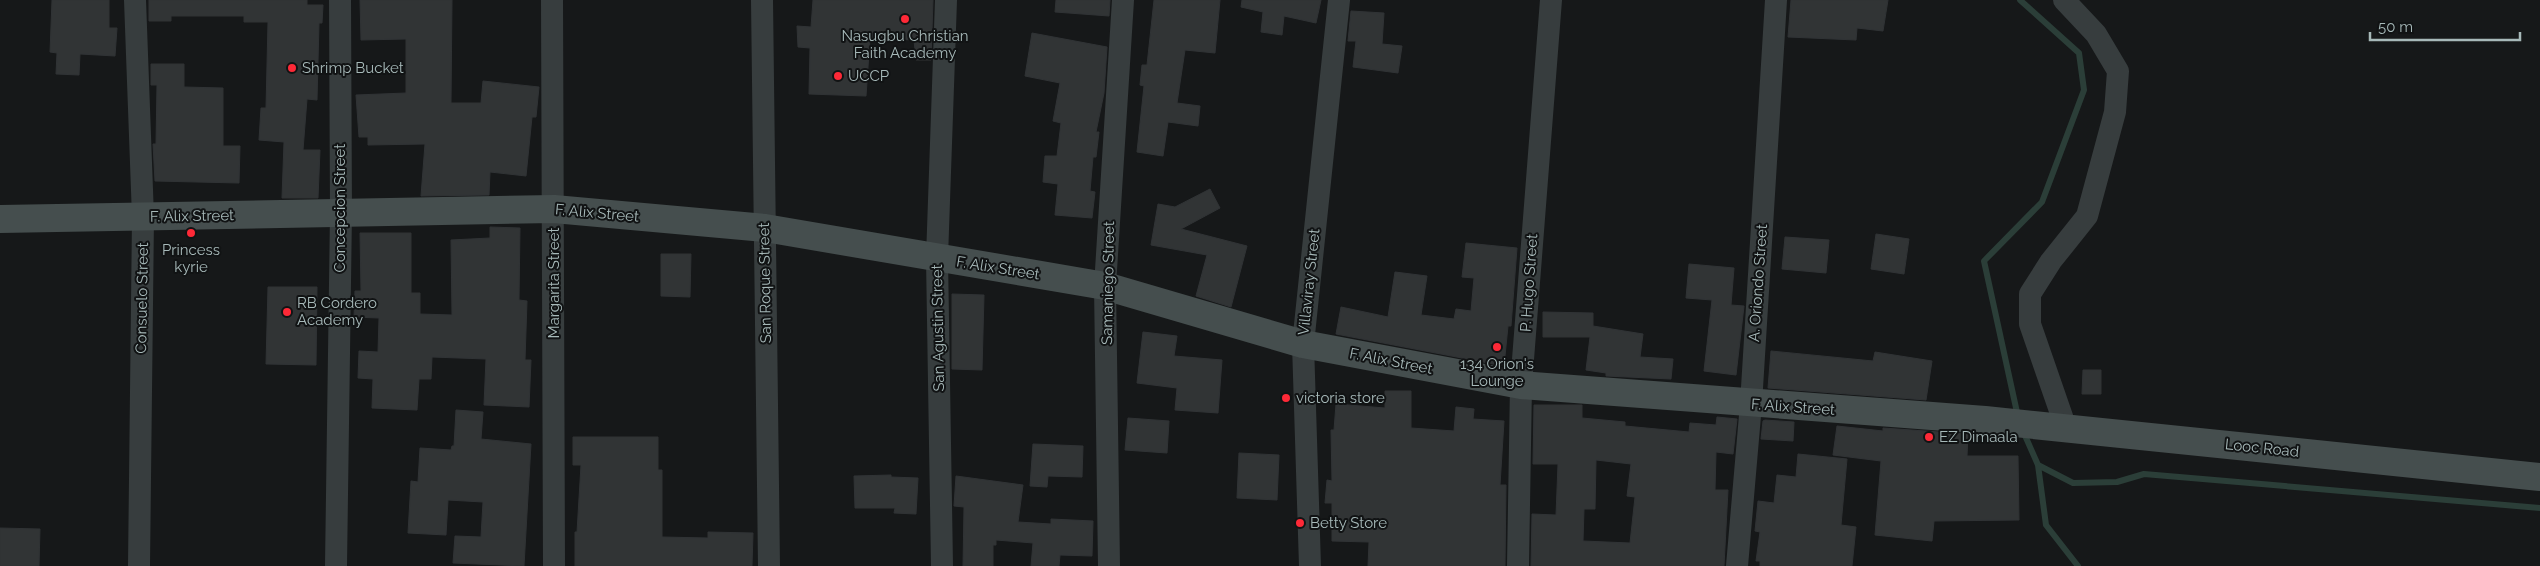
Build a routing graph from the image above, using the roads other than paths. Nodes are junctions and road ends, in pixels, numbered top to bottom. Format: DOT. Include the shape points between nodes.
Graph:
graph roads {
  1 [pos="135,0"];
  2 [pos="340,0"];
  3 [pos="552,0"];
  4 [pos="762,0"];
  5 [pos="946,0"];
  6 [pos="1123,0"];
  7 [pos="1339,0"];
  8 [pos="1551,0"];
  9 [pos="1776,0"];
  10 [pos="2064,0"];
  11 [pos="554,209"];
  12 [pos="341,212"];
  13 [pos="144,217"];
  14 [pos="0,219"];
  15 [pos="764,228"];
  16 [pos="937,258"];
  17 [pos="1105,286"];
  18 [pos="1303,344"];
  19 [pos="1521,385"];
  20 [pos="1751,404"];
  21 [pos="1985,420"];
  22 [pos="2066,428"];
  23 [pos="2540,477"];
  24 [pos="138,566"];
  25 [pos="336,566"];
  26 [pos="554,566"];
  27 [pos="769,566"];
  28 [pos="942,566"];
  29 [pos="1109,566"];
  30 [pos="1310,566"];
  31 [pos="1518,566"];
  32 [pos="1738,566"];
  1 -- 13 [label="street, Consuelo Street"];
  2 -- 12 [label="street, Concepcion Street"];
  3 -- 11 [label="street, Margarita Street"];
  4 -- 15 [label="street, San Roque Street"];
  5 -- 16 [label="street, San Agustin Street"];
  6 -- 17 [label="street, Samaniego Street"];
  7 -- 18 [label="street, Villaviray Street"];
  8 -- 19 [label="street, P. Hugo Street"];
  9 -- 20 [label="street, A. Oriondo Street"];
  10 -- 22 [label="street" via="2096,34 2118,71 2115,112 2086,216 2030,294 2030,324"];
  11 -- 12 [label="main road, F. Alix Street"];
  11 -- 15 [label="main road, F. Alix Street"];
  11 -- 26 [label="street, Margarita Street"];
  12 -- 13 [label="main road, F. Alix Street"];
  12 -- 25 [label="street, Concepcion Street"];
  13 -- 14 [label="main road, F. Alix Street"];
  13 -- 24 [label="street, Consuelo Street"];
  15 -- 16 [label="main road, F. Alix Street"];
  15 -- 27 [label="street, San Roque Street"];
  16 -- 17 [label="main road, F. Alix Street"];
  16 -- 28 [label="street, San Agustin Street"];
  17 -- 18 [label="main road, F. Alix Street"];
  17 -- 29 [label="street, Samaniego Street"];
  18 -- 19 [label="main road, F. Alix Street"];
  18 -- 30 [label="street, Villaviray Street"];
  19 -- 20 [label="main road, F. Alix Street"];
  19 -- 31 [label="street, P. Hugo Street"];
  20 -- 21 [label="main road, F. Alix Street"];
  20 -- 32 [label="street, A. Oriondo Street"];
  21 -- 22 [label="main road, Looc Road"];
  22 -- 23 [label="main road, Looc Road"];
}
